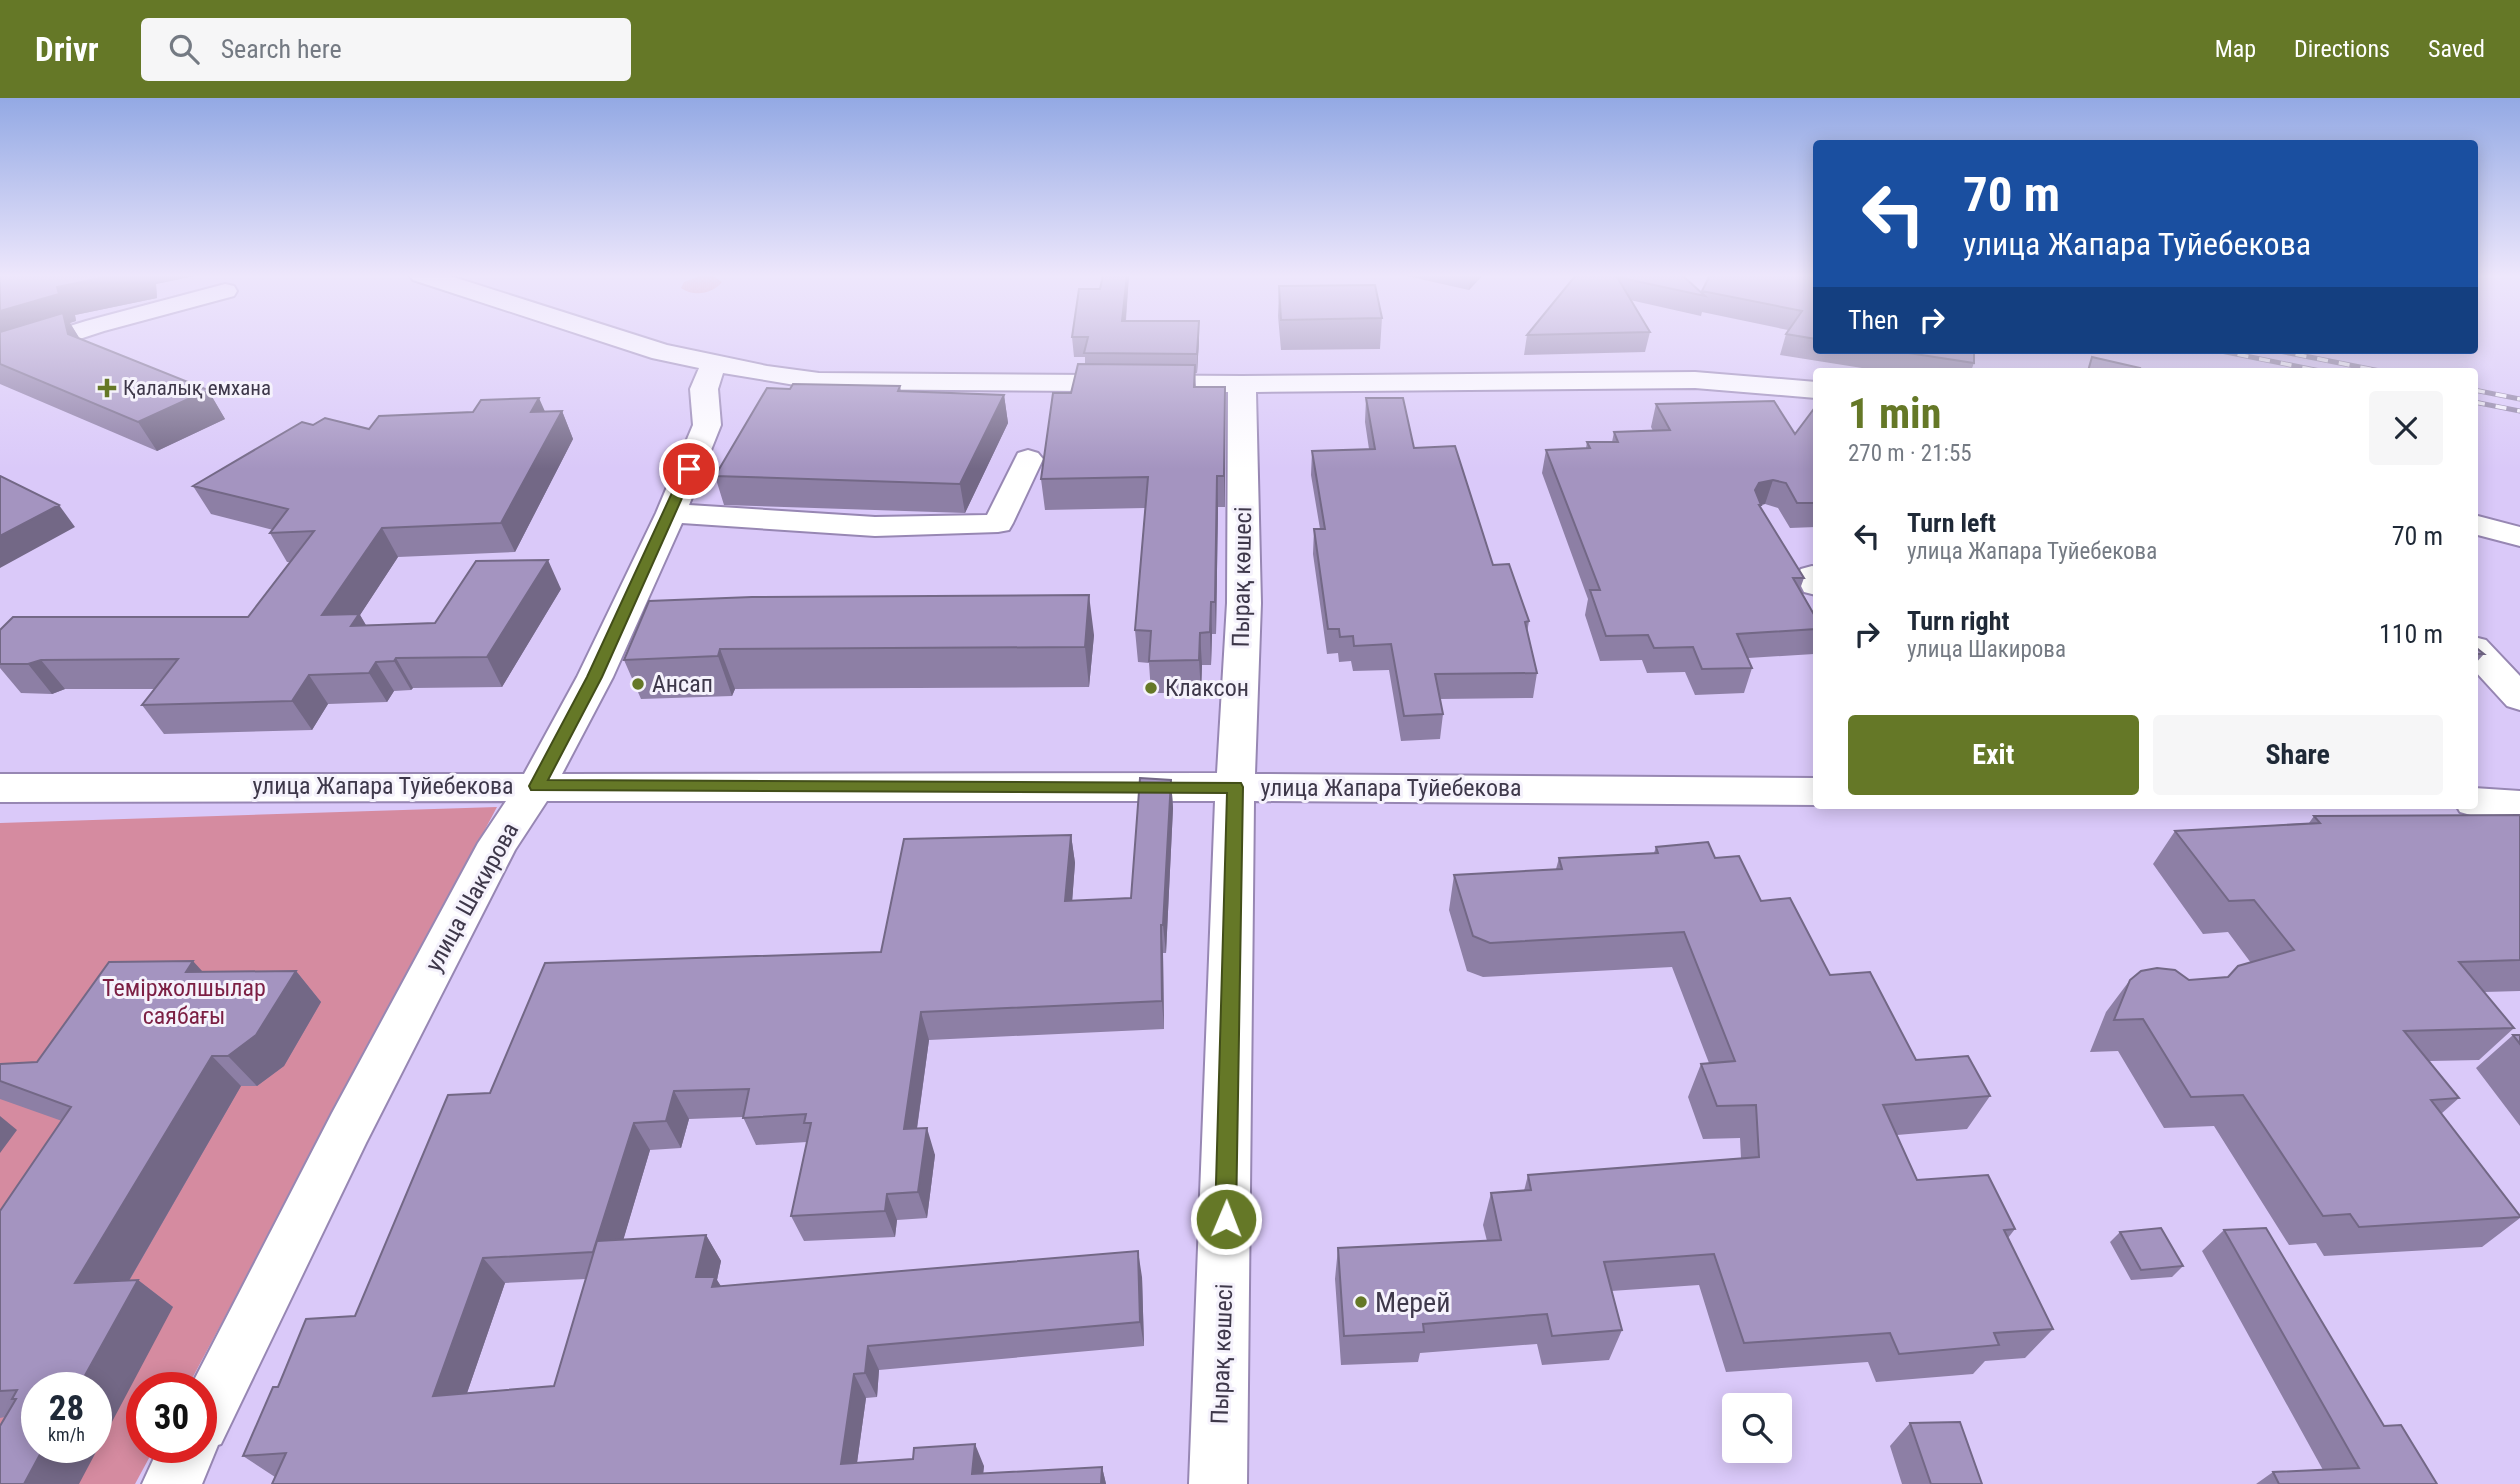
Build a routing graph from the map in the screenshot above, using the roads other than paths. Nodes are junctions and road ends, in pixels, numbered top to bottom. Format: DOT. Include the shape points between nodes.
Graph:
graph roads {
  1 [pos="53,340"];
  2 [pos="623,340"];
  3 [pos="0,357"];
  4 [pos="714,362"];
  5 [pos="1242,384"];
  6 [pos="1813,390"];
  7 [pos="1028,459"];
  8 [pos="671,513"];
  9 [pos="2478,525"];
  10 [pos="2520,537"];
  11 [pos="2478,652"];
  12 [pos="2520,698"];
  13 [pos="537,786"];
  14 [pos="1235,787"];
  15 [pos="0,788"];
  16 [pos="1813,792"];
  17 [pos="2478,802"];
  18 [pos="2520,805"];
  19 [pos="217,1392"];
  20 [pos="182,1463"];
  21 [pos="171,1484"];
  22 [pos="1218,1484"];
  1 -- 3 [label="street"];
  2 -- 4 [label="street"];
  4 -- 5 [label="street" via="819,382"];
  4 -- 8 [label="street, улица Шакирова" via="704,389 707,425"];
  5 -- 6 [label="street" via="1695,380"];
  5 -- 14 [label="street, Пырақ көшесі" via="1244,603"];
  7 -- 8 [label="street" via="998,523 883,528"];
  8 -- 13 [label="street, улица Шакирова" via="595,677"];
  9 -- 10 [label="street"];
  11 -- 12 [label="street"];
  13 -- 14 [label="street, улица Жапара Туйебекова"];
  13 -- 15 [label="street, улица Жапара Туйебекова"];
  13 -- 19 [label="street, улица Шакирова" via="492,855"];
  14 -- 16 [label="street, улица Жапара Туйебекова"];
  14 -- 22 [label="street, Пырақ көшесі"];
  17 -- 18 [label="street"];
  20 -- 21 [label="street"];
}
